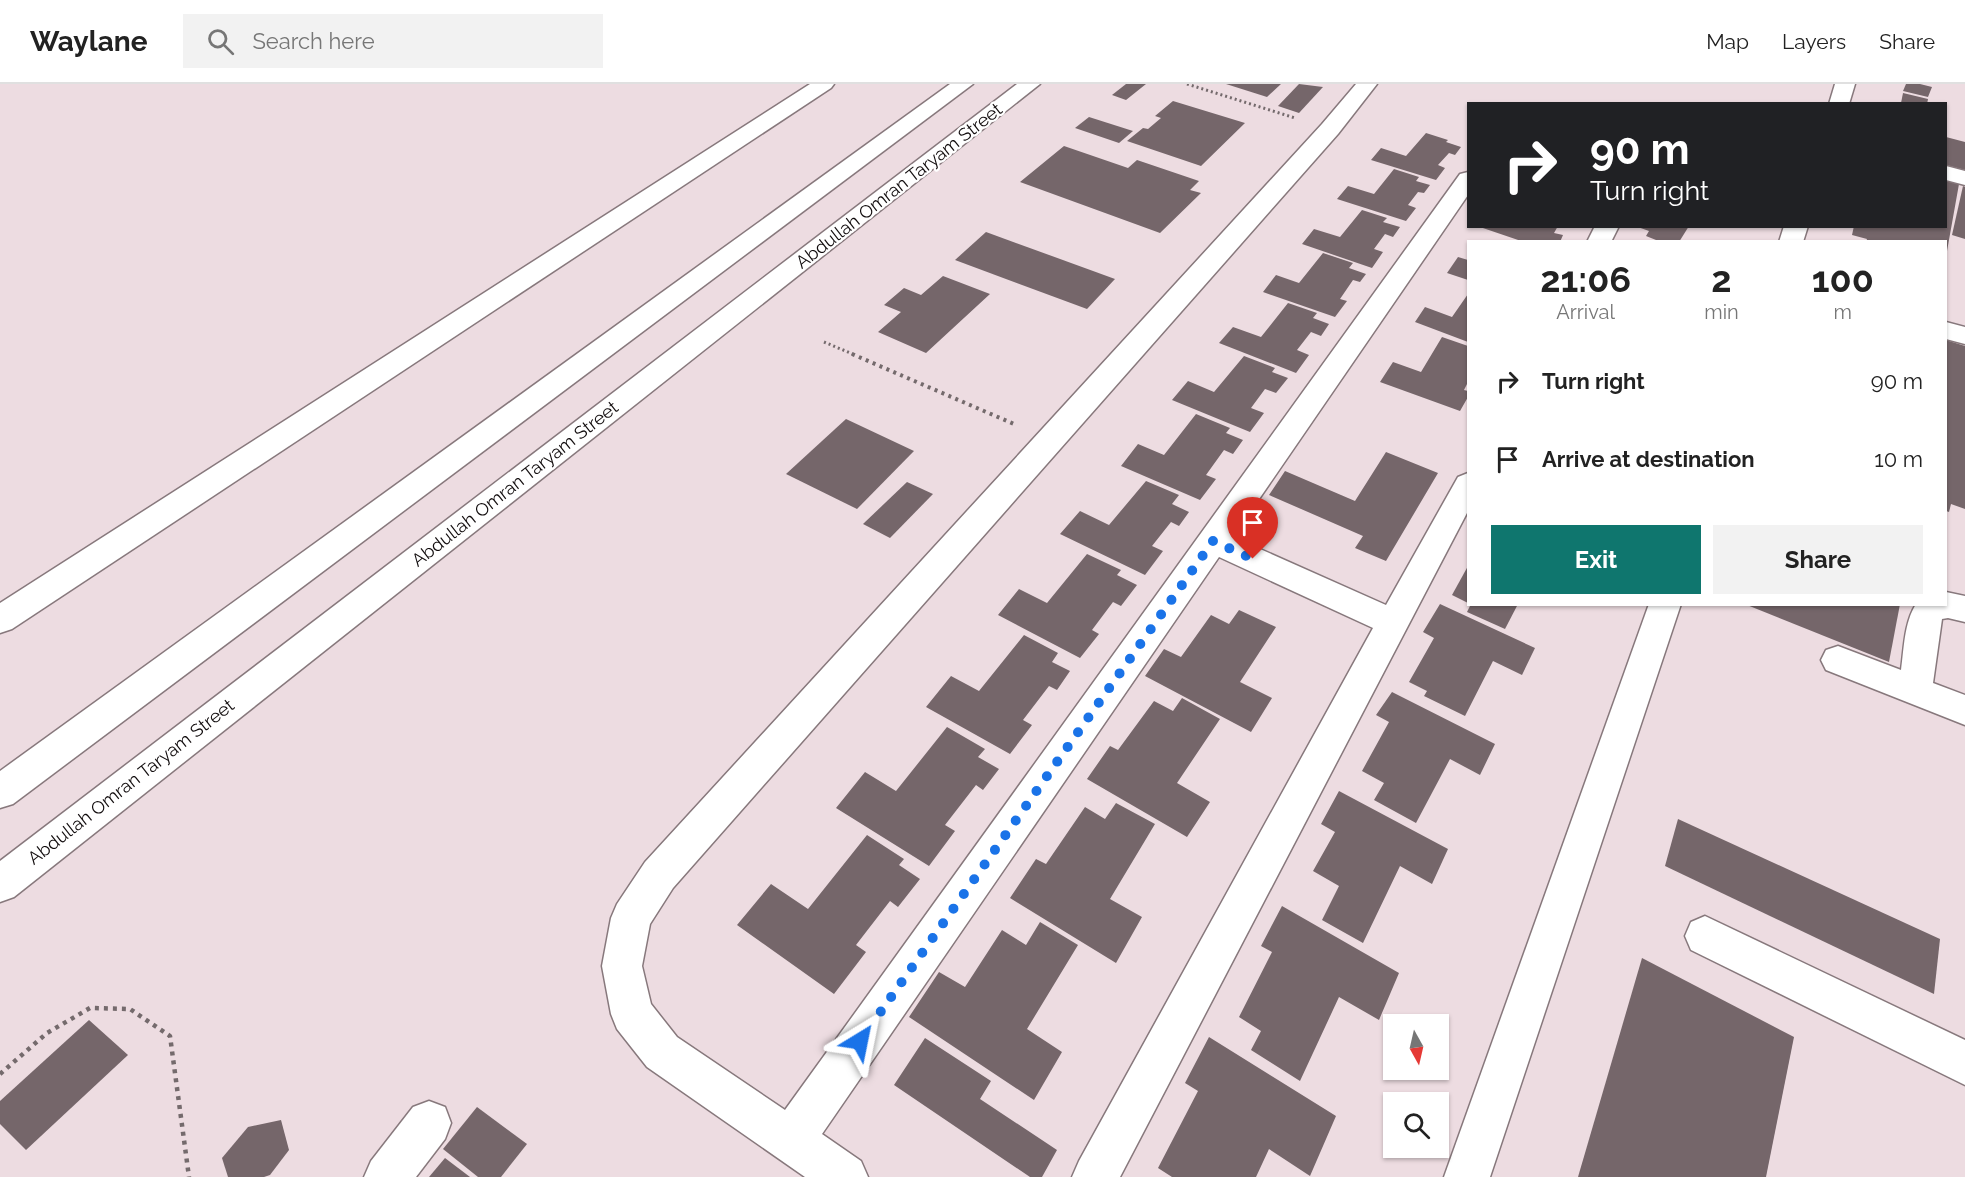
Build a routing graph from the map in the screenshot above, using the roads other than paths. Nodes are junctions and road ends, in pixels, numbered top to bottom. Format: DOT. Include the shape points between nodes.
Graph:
graph roads {
  1 [pos="824,84"];
  2 [pos="963,84"];
  3 [pos="1030,84"];
  4 [pos="1367,84"];
  5 [pos="1845,84"];
  6 [pos="1840,102"];
  7 [pos="1947,173"];
  8 [pos="1965,178"];
  9 [pos="1467,180"];
  10 [pos="1947,330"];
  11 [pos="1965,336"];
  12 [pos="1467,486"];
  13 [pos="1213,541"];
  14 [pos="1947,605"];
  15 [pos="1664,606"];
  16 [pos="1936,606"];
  17 [pos="1965,609"];
  18 [pos="0,620"];
  19 [pos="1394,623"];
  20 [pos="1838,660"];
  21 [pos="1915,691"];
  22 [pos="1965,710"];
  23 [pos="0,792"];
  24 [pos="0,884"];
  25 [pos="1704,936"];
  26 [pos="1965,1063"];
  27 [pos="429,1123"];
  28 [pos="791,1140"];
  29 [pos="387,1177"];
  30 [pos="845,1177"];
  31 [pos="1095,1177"];
  32 [pos="1467,1177"];
  1 -- 18 [label="street"];
  2 -- 23 [label="street"];
  3 -- 24 [label="street, Abdullah Omran Taryam Street"];
  4 -- 28 [label="street" via="659,875 631,918 622,966 632,1014 662,1052"];
  5 -- 6 [label="street"];
  7 -- 8 [label="street"];
  9 -- 13 [label="street"];
  10 -- 11 [label="street"];
  12 -- 19 [label="street"];
  13 -- 19 [label="street"];
  13 -- 28 [label="street"];
  14 -- 17 [label="street"];
  15 -- 32 [label="street"];
  16 -- 21 [label="street" via="1926,616"];
  19 -- 31 [label="street"];
  20 -- 21 [label="street"];
  21 -- 22 [label="street"];
  25 -- 26 [label="street"];
  27 -- 29 [label="street"];
  28 -- 30 [label="street"];
}
